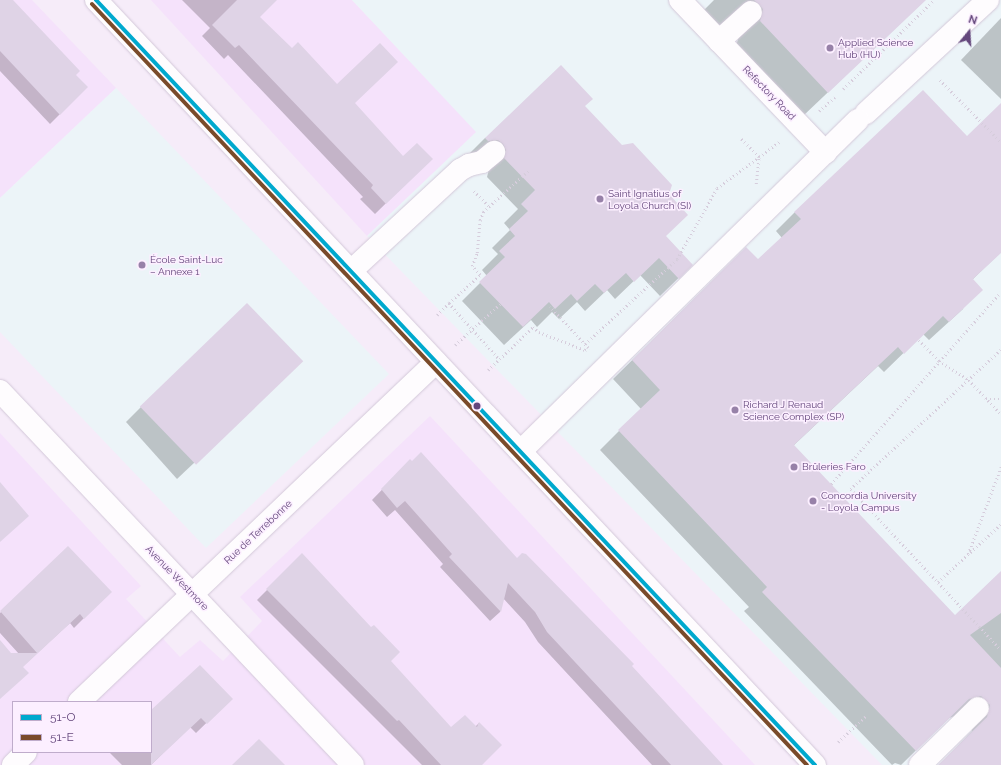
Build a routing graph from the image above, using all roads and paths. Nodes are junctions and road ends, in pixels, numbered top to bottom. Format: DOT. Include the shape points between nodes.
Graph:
graph roads {
  1 [pos="96,0"];
  2 [pos="680,0"];
  3 [pos="934,0"];
  4 [pos="988,0"];
  5 [pos="751,12"];
  6 [pos="719,41"];
  7 [pos="922,61"];
  8 [pos="843,88"];
  9 [pos="835,97"];
  10 [pos="815,114"];
  11 [pos="740,138"];
  12 [pos="782,139"];
  13 [pos="1001,142"];
  14 [pos="494,152"];
  15 [pos="826,153"];
  16 [pos="758,157"];
  17 [pos="528,171"];
  18 [pos="756,192"];
  19 [pos="351,271"];
  20 [pos="1001,292"];
  21 [pos="449,303"];
  22 [pos="500,304"];
  23 [pos="550,307"];
  24 [pos="436,315"];
  25 [pos="472,329"];
  26 [pos="460,340"];
  27 [pos="919,340"];
  28 [pos="586,344"];
  29 [pos="1001,350"];
  30 [pos="499,359"];
  31 [pos="939,361"];
  32 [pos="436,362"];
  33 [pos="488,370"];
  34 [pos="969,380"];
  35 [pos="0,391"];
  36 [pos="986,399"];
  37 [pos="1001,399"];
  38 [pos="1001,414"];
  39 [pos="521,451"];
  40 [pos="1001,467"];
  41 [pos="831,484"];
  42 [pos="1001,524"];
  43 [pos="968,554"];
  44 [pos="938,582"];
  45 [pos="193,594"];
  46 [pos="1001,650"];
  47 [pos="80,701"];
  48 [pos="978,708"];
  49 [pos="866,716"];
  50 [pos="838,742"];
  51 [pos="25,753"];
  52 [pos="13,765"];
  53 [pos="353,765"];
  54 [pos="815,765"];
  55 [pos="920,765"];
  1 -- 19 [label="street"];
  2 -- 6 [label="street, Refectory Road"];
  3 -- 8 [label="path"];
  4 -- 7 [label="street"];
  5 -- 6 [label="street"];
  6 -- 15 [label="street, Refectory Road"];
  7 -- 13 [label="path"];
  7 -- 15 [label="street"];
  9 -- 10 [label="path"];
  11 -- 16 [label="path"];
  12 -- 16 [label="path"];
  14 -- 19 [label="street" via="482,162 460,170"];
  15 -- 39 [label="street"];
  16 -- 18 [label="path"];
  16 -- 28 [label="path" via="717,188 677,259"];
  17 -- 21 [label="path" via="483,212 477,253 472,266 480,275"];
  19 -- 32 [label="street"];
  20 -- 31 [label="path"];
  21 -- 24 [label="path"];
  21 -- 25 [label="path"];
  22 -- 25 [label="path"];
  23 -- 28 [label="path"];
  25 -- 26 [label="path"];
  25 -- 30 [label="path"];
  27 -- 31 [label="path"];
  28 -- 30 [label="path" via="588,348 585,350 533,327"];
  29 -- 34 [label="path"];
  30 -- 33 [label="path"];
  31 -- 34 [label="path"];
  31 -- 41 [label="path"];
  32 -- 39 [label="street"];
  32 -- 45 [label="street, Rue de Terrebonne"];
  34 -- 36 [label="path"];
  34 -- 44 [label="path" via="851,489"];
  35 -- 45 [label="street, Avenue Westmore"];
  36 -- 37 [label="path"];
  36 -- 38 [label="path"];
  39 -- 54 [label="street"];
  40 -- 43 [label="path"];
  42 -- 43 [label="path"];
  43 -- 44 [label="path"];
  44 -- 46 [label="path"];
  45 -- 47 [label="street, Rue de Terrebonne"];
  45 -- 53 [label="street, Avenue Westmore"];
  48 -- 55 [label="street"];
  49 -- 50 [label="path"];
  51 -- 52 [label="street"];
}
